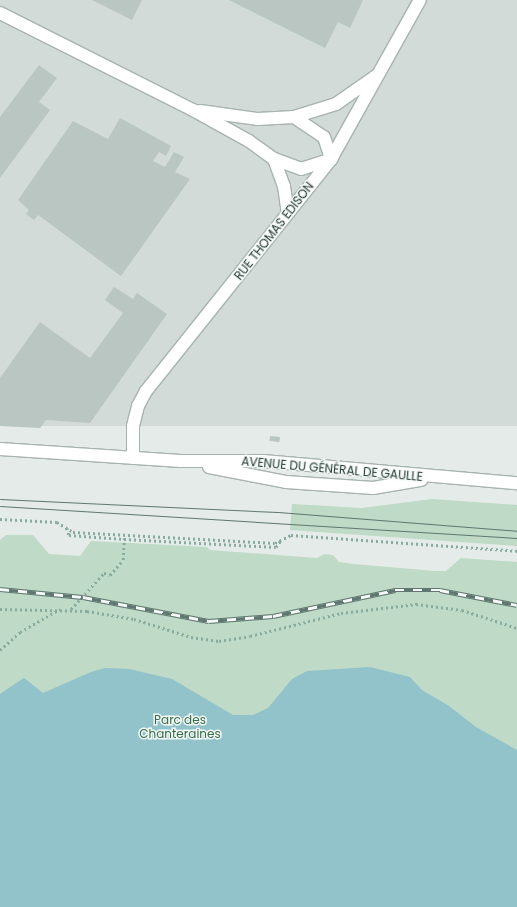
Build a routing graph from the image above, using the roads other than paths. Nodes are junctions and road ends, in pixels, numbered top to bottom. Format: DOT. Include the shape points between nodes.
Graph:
graph roads {
  1 [pos="420,0"];
  2 [pos="0,14"];
  3 [pos="379,74"];
  4 [pos="193,110"];
  5 [pos="294,117"];
  6 [pos="274,159"];
  7 [pos="331,159"];
  8 [pos="288,213"];
  9 [pos="0,450"];
  10 [pos="133,458"];
  11 [pos="180,461"];
  12 [pos="436,478"];
  13 [pos="517,483"];
  1 -- 3 [label="street, RUE THOMAS EDISON"];
  2 -- 4 [label="street"];
  3 -- 5 [label="street" via="336,104"];
  3 -- 7 [label="street, RUE THOMAS EDISON"];
  4 -- 5 [label="street" via="258,119"];
  4 -- 6 [label="street" via="249,141"];
  5 -- 7 [label="street" via="324,137"];
  6 -- 7 [label="street" via="301,169"];
  6 -- 8 [label="street" via="284,186"];
  7 -- 8 [label="street, RUE THOMAS EDISON"];
  8 -- 10 [label="street, RUE THOMAS EDISON" via="146,391 138,406 133,426"];
  9 -- 10 [label="street, AVENUE DU GÉNÉRAL DE GAULLE"];
  10 -- 11 [label="street, AVENUE DU GÉNÉRAL DE GAULLE"];
  11 -- 12 [label="street, AVENUE DU GÉNÉRAL DE GAULLE" via="263,461"];
  11 -- 12 [label="street, AVENUE DU GÉNÉRAL DE GAULLE" via="286,482 373,488"];
  12 -- 13 [label="street, AVENUE DU GÉNÉRAL DE GAULLE"];
}
